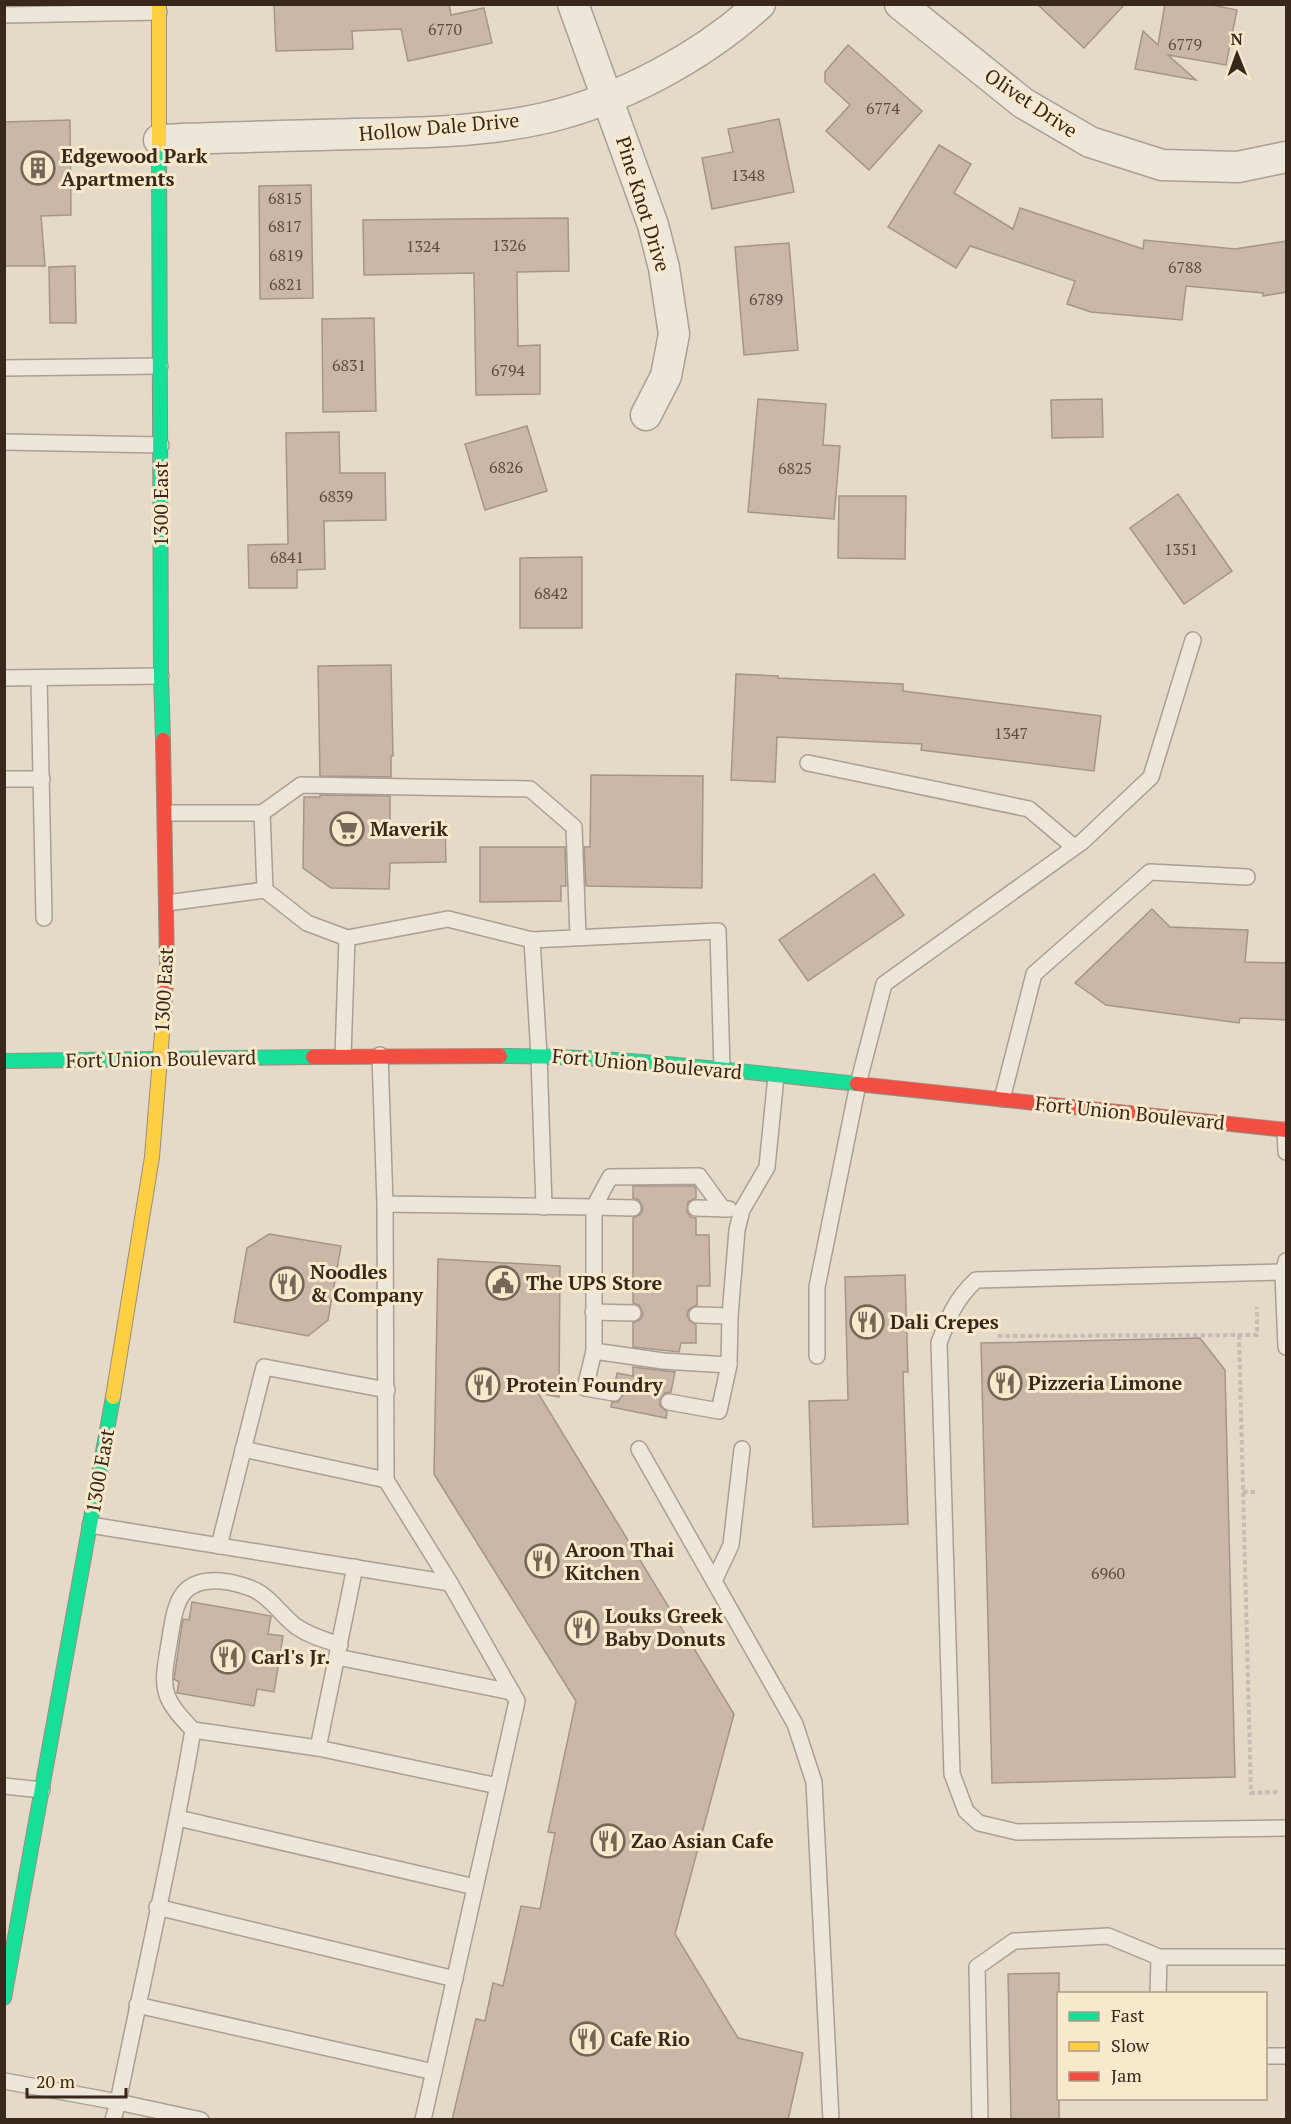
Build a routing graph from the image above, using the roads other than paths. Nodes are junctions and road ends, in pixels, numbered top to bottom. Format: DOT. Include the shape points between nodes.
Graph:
graph roads {
  1 [pos="573,4"];
  2 [pos="760,4"];
  3 [pos="900,4"];
  4 [pos="159,8"];
  5 [pos="4,15"];
  6 [pos="608,97"];
  7 [pos="159,140"];
  8 [pos="1287,157"];
  9 [pos="160,366"];
  10 [pos="4,368"];
  11 [pos="646,415"];
  12 [pos="4,442"];
  13 [pos="161,445"];
  14 [pos="1193,640"];
  15 [pos="161,676"];
  16 [pos="4,678"];
  17 [pos="39,678"];
  18 [pos="808,763"];
  19 [pos="4,779"];
  20 [pos="42,779"];
  21 [pos="166,813"];
  22 [pos="262,813"];
  23 [pos="1074,847"];
  24 [pos="1247,877"];
  25 [pos="265,890"];
  26 [pos="166,903"];
  27 [pos="44,918"];
  28 [pos="578,937"];
  29 [pos="347,938"];
  30 [pos="532,939"];
  31 [pos="380,1055"];
  32 [pos="343,1056"];
  33 [pos="539,1056"];
  34 [pos="160,1060"];
  35 [pos="4,1061"];
  36 [pos="722,1070"];
  37 [pos="776,1076"];
  38 [pos="858,1084"];
  39 [pos="1002,1099"];
  40 [pos="1286,1130"];
  41 [pos="1287,1152"];
  42 [pos="385,1204"];
  43 [pos="544,1207"];
  44 [pos="594,1207"];
  45 [pos="633,1208"];
  46 [pos="696,1208"];
  47 [pos="723,1209"];
  48 [pos="742,1210"];
  49 [pos="1285,1267"];
  50 [pos="593,1312"];
  51 [pos="1286,1313"];
  52 [pos="633,1314"];
  53 [pos="697,1315"];
  54 [pos="730,1316"];
  55 [pos="1287,1347"];
  56 [pos="594,1351"];
  57 [pos="817,1356"];
  58 [pos="729,1365"];
  59 [pos="387,1390"];
  60 [pos="614,1393"];
  61 [pos="669,1402"];
  62 [pos="243,1449"];
  63 [pos="639,1449"];
  64 [pos="742,1449"];
  65 [pos="386,1480"];
  66 [pos="90,1525"];
  67 [pos="219,1546"];
  68 [pos="355,1567"];
  69 [pos="714,1581"];
  70 [pos="450,1583"];
  71 [pos="338,1651"];
  72 [pos="512,1692"];
  73 [pos="193,1730"];
  74 [pos="318,1748"];
  75 [pos="4,1786"];
  76 [pos="498,1786"];
  77 [pos="42,1790"];
  78 [pos="178,1818"];
  79 [pos="1287,1828"];
  80 [pos="476,1887"];
  81 [pos="157,1906"];
  82 [pos="1159,1956"];
  83 [pos="1287,1957"];
  84 [pos="455,1979"];
  85 [pos="1158,1992"];
  86 [pos="4,1998"];
  87 [pos="137,2004"];
  88 [pos="1267,2056"];
  89 [pos="1287,2056"];
  90 [pos="434,2072"];
  91 [pos="4,2081"];
  92 [pos="118,2102"];
  93 [pos="114,2120"];
  94 [pos="201,2120"];
  95 [pos="423,2120"];
  96 [pos="831,2120"];
  97 [pos="980,2120"];
  1 -- 6 [label="street, Pine Knot Drive"];
  2 -- 6 [label="street, Hollow Dale Drive" via="694,55"];
  3 -- 8 [label="street, Olivet Drive" via="1023,103 1090,142 1162,165 1238,167"];
  4 -- 5 [label="lane"];
  4 -- 7 [label="main road, 1300 East"];
  6 -- 7 [label="street, Hollow Dale Drive" via="544,118 479,129"];
  6 -- 11 [label="street, Pine Knot Drive" via="653,225 674,334 666,376"];
  7 -- 9 [label="main road, 1300 East"];
  9 -- 10 [label="lane"];
  9 -- 13 [label="main road, 1300 East"];
  12 -- 13 [label="lane"];
  13 -- 15 [label="main road, 1300 East"];
  14 -- 23 [label="lane" via="1151,777"];
  15 -- 17 [label="lane"];
  15 -- 21 [label="main road, 1300 East"];
  16 -- 17 [label="lane"];
  17 -- 20 [label="lane"];
  18 -- 23 [label="lane" via="1029,808"];
  19 -- 20 [label="lane"];
  20 -- 27 [label="lane"];
  21 -- 22 [label="lane"];
  21 -- 26 [label="main road, 1300 East"];
  22 -- 25 [label="lane"];
  22 -- 28 [label="lane" via="301,785 530,789 574,827"];
  23 -- 38 [label="lane" via="884,984"];
  24 -- 39 [label="lane" via="1150,872 1034,974"];
  25 -- 26 [label="lane"];
  25 -- 29 [label="lane" via="307,923"];
  26 -- 34 [label="main road, 1300 East" via="167,967"];
  28 -- 30 [label="lane"];
  28 -- 36 [label="lane" via="718,931"];
  29 -- 30 [label="lane" via="448,919"];
  29 -- 32 [label="lane"];
  30 -- 33 [label="lane"];
  31 -- 32 [label="main road, Fort Union Boulevard"];
  31 -- 33 [label="main road, Fort Union Boulevard"];
  31 -- 42 [label="lane"];
  32 -- 34 [label="main road, Fort Union Boulevard"];
  33 -- 36 [label="main road, Fort Union Boulevard"];
  33 -- 43 [label="lane"];
  34 -- 35 [label="main road, Fort Union Boulevard"];
  34 -- 66 [label="main road, 1300 East" via="152,1157"];
  36 -- 37 [label="main road, Fort Union Boulevard"];
  37 -- 38 [label="main road, Fort Union Boulevard"];
  37 -- 48 [label="lane" via="767,1167"];
  38 -- 39 [label="main road, Fort Union Boulevard"];
  38 -- 57 [label="lane" via="817,1287"];
  39 -- 40 [label="main road, Fort Union Boulevard"];
  40 -- 41 [label="lane"];
  42 -- 43 [label="lane"];
  42 -- 59 [label="lane"];
  43 -- 44 [label="lane"];
  44 -- 45 [label="lane"];
  44 -- 47 [label="lane" via="610,1177 699,1176"];
  44 -- 50 [label="lane"];
  46 -- 47 [label="lane"];
  47 -- 48 [label="lane"];
  48 -- 54 [label="lane"];
  49 -- 51 [label="lane"];
  49 -- 79 [label="lane" via="976,1280 950,1313 939,1343 952,1774 966,1811 979,1822 1017,1832"];
  50 -- 52 [label="lane"];
  50 -- 56 [label="lane"];
  51 -- 55 [label="lane"];
  53 -- 54 [label="lane"];
  54 -- 58 [label="lane"];
  56 -- 58 [label="lane"];
  56 -- 60 [label="lane" via="585,1388"];
  58 -- 61 [label="lane" via="719,1411"];
  59 -- 62 [label="lane" via="264,1366"];
  59 -- 65 [label="lane"];
  62 -- 65 [label="lane"];
  62 -- 67 [label="lane"];
  63 -- 69 [label="lane"];
  64 -- 69 [label="lane" via="731,1545"];
  65 -- 70 [label="lane"];
  66 -- 67 [label="lane"];
  66 -- 77 [label="main road, 1300 East"];
  67 -- 68 [label="lane"];
  68 -- 70 [label="lane"];
  68 -- 71 [label="lane"];
  69 -- 96 [label="lane" via="795,1724 814,1782"];
  70 -- 72 [label="lane"];
  71 -- 72 [label="lane"];
  71 -- 73 [label="lane" via="296,1627 278,1606 258,1592 227,1581 193,1584 182,1593 176,1606 163,1677 165,1695 173,1710"];
  71 -- 74 [label="lane"];
  72 -- 76 [label="lane" via="517,1701"];
  73 -- 74 [label="lane"];
  73 -- 78 [label="lane"];
  74 -- 76 [label="lane"];
  75 -- 77 [label="lane"];
  76 -- 80 [label="lane"];
  77 -- 86 [label="main road, 1300 East"];
  78 -- 80 [label="lane"];
  78 -- 81 [label="lane"];
  80 -- 84 [label="lane"];
  81 -- 84 [label="lane"];
  81 -- 87 [label="lane"];
  82 -- 83 [label="lane"];
  82 -- 85 [label="lane"];
  82 -- 97 [label="lane" via="1108,1936 1014,1941 977,1967"];
  84 -- 90 [label="lane"];
  87 -- 90 [label="lane"];
  87 -- 92 [label="lane"];
  88 -- 89 [label="lane"];
  90 -- 95 [label="lane"];
  91 -- 92 [label="lane"];
  92 -- 93 [label="lane"];
  92 -- 94 [label="lane"];
}
